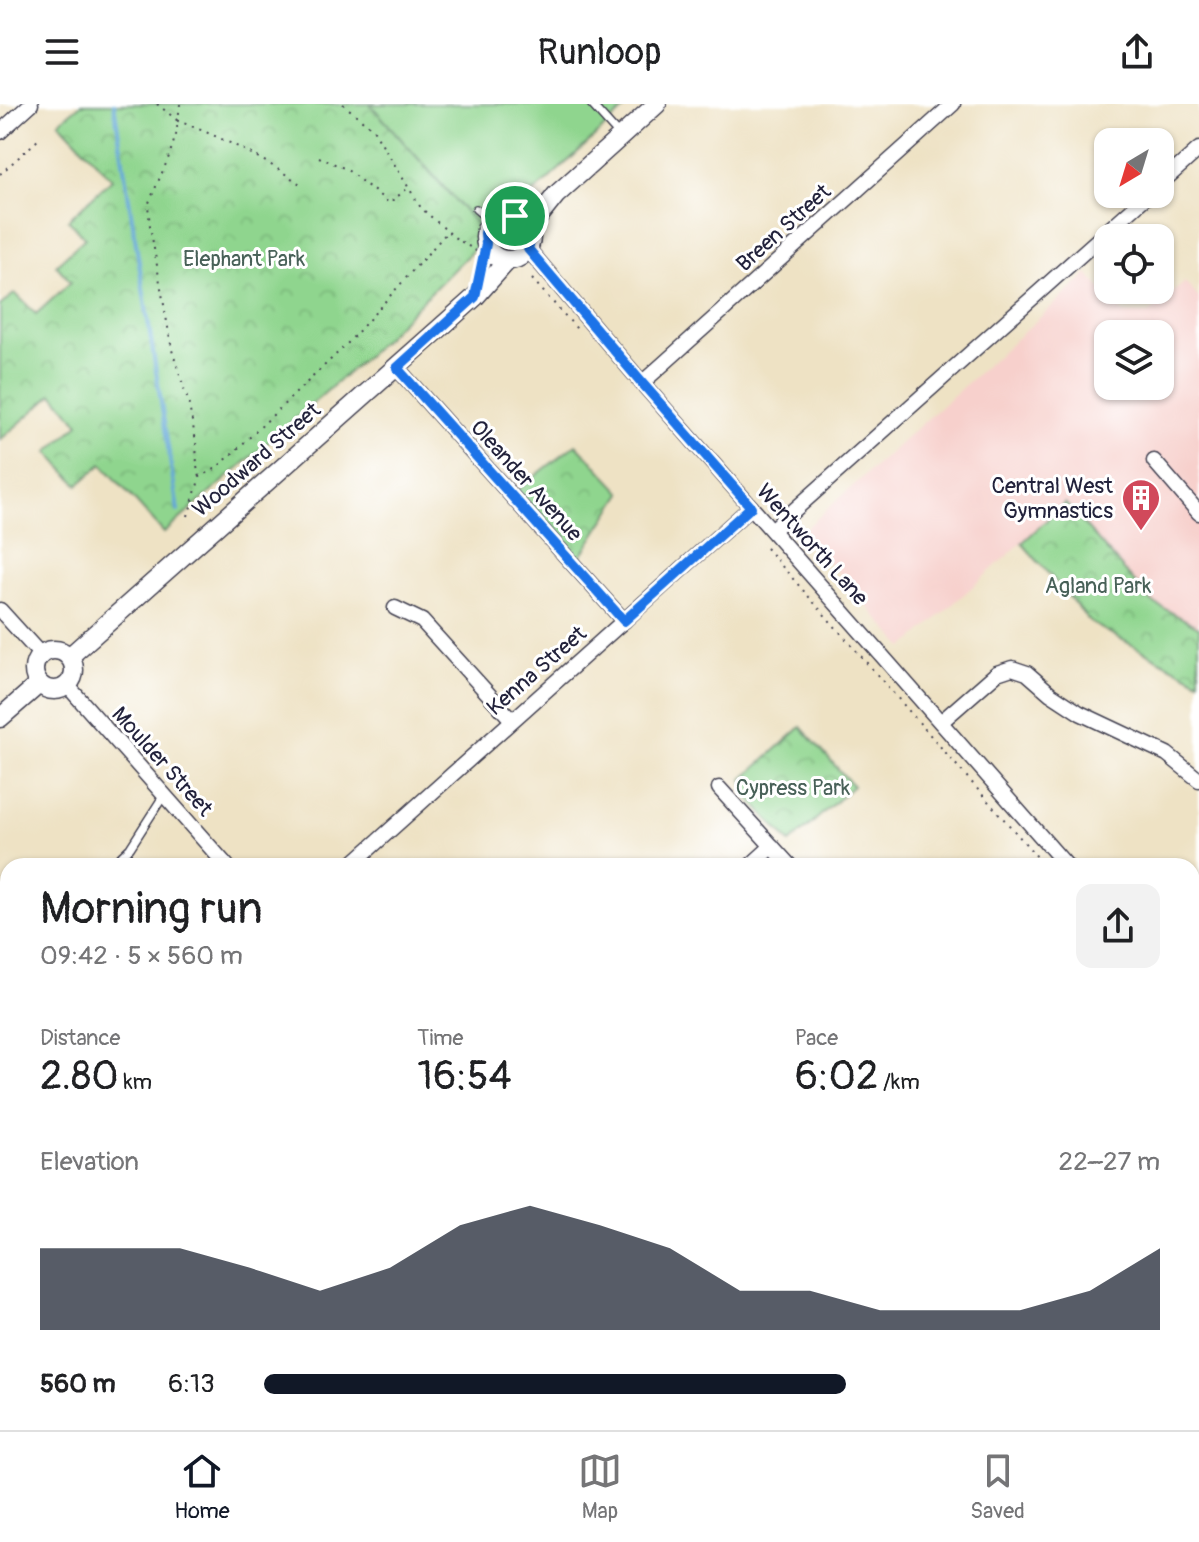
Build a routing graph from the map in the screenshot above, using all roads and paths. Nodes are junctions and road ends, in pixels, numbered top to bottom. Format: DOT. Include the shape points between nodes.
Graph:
graph roads {
  1 [pos="31,104"];
  2 [pos="157,104"];
  3 [pos="180,104"];
  4 [pos="343,104"];
  5 [pos="591,104"];
  6 [pos="657,104"];
  7 [pos="953,104"];
  8 [pos="178,121"];
  9 [pos="0,132"];
  10 [pos="621,136"];
  11 [pos="39,139"];
  12 [pos="1199,149"];
  13 [pos="319,157"];
  14 [pos="1174,171"];
  15 [pos="0,174"];
  16 [pos="300,184"];
  17 [pos="408,189"];
  18 [pos="556,195"];
  19 [pos="1133,208"];
  20 [pos="476,209"];
  21 [pos="515,216"];
  22 [pos="491,222"];
  23 [pos="529,229"];
  24 [pos="448,231"];
  25 [pos="528,249"];
  26 [pos="485,250"];
  27 [pos="508,260"];
  28 [pos="475,297"];
  29 [pos="397,368"];
  30 [pos="642,383"];
  31 [pos="1154,461"];
  32 [pos="200,477"];
  33 [pos="751,507"];
  34 [pos="1199,513"];
  35 [pos="188,516"];
  36 [pos="772,530"];
  37 [pos="766,548"];
  38 [pos="395,608"];
  39 [pos="0,610"];
  40 [pos="624,621"];
  41 [pos="41,655"];
  42 [pos="69,657"];
  43 [pos="39,684"];
  44 [pos="67,685"];
  45 [pos="0,718"];
  46 [pos="512,720"];
  47 [pos="941,722"];
  48 [pos="1199,780"];
  49 [pos="719,788"];
  50 [pos="164,795"];
  51 [pos="772,846"];
  52 [pos="119,858"];
  53 [pos="220,858"];
  54 [pos="359,858"];
  55 [pos="759,858"];
  56 [pos="783,858"];
  57 [pos="1038,858"];
  58 [pos="1060,858"];
  1 -- 9 [label="street"];
  2 -- 8 [label="path"];
  3 -- 8 [label="path"];
  4 -- 17 [label="path" via="373,129"];
  5 -- 10 [label="lane"];
  6 -- 10 [label="street"];
  7 -- 30 [label="street, Breen Street"];
  8 -- 16 [label="path" via="214,134"];
  8 -- 32 [label="path" via="148,205"];
  10 -- 18 [label="street"];
  11 -- 15 [label="path"];
  12 -- 14 [label="street"];
  13 -- 17 [label="path" via="346,169 389,203"];
  17 -- 24 [label="path"];
  18 -- 21 [label="street"];
  18 -- 23 [label="street"];
  19 -- 36 [label="street"];
  20 -- 22 [label="lane"];
  21 -- 22 [label="street"];
  21 -- 23 [label="street"];
  22 -- 26 [label="street"];
  23 -- 25 [label="street"];
  24 -- 26 [label="path"];
  24 -- 32 [label="path" via="347,344 229,457"];
  25 -- 27 [label="street"];
  25 -- 30 [label="street, Wentworth Lane"];
  26 -- 27 [label="street"];
  26 -- 28 [label="street"];
  27 -- 28 [label="street, Woodward Street"];
  28 -- 29 [label="street, Woodward Street"];
  29 -- 40 [label="street, Oleander Avenue"];
  29 -- 42 [label="street, Woodward Street"];
  30 -- 33 [label="street, Wentworth Lane"];
  31 -- 34 [label="street"];
  32 -- 35 [label="path"];
  33 -- 36 [label="street, Wentworth Lane"];
  33 -- 40 [label="street, Kenna Street"];
  36 -- 47 [label="street, Wentworth Lane"];
  37 -- 57 [label="path"];
  38 -- 46 [label="street" via="422,621"];
  39 -- 41 [label="street"];
  40 -- 46 [label="street, Kenna Street"];
  41 -- 42 [label="street" via="52,650"];
  41 -- 43 [label="street" via="34,666"];
  42 -- 44 [label="street" via="73,674"];
  43 -- 44 [label="street" via="56,690"];
  43 -- 45 [label="street"];
  44 -- 50 [label="street, Moulder Street"];
  46 -- 54 [label="street, Kenna Street"];
  47 -- 48 [label="street" via="997,673 1012,668 1027,673 1080,713 1167,754"];
  47 -- 58 [label="street, Wentworth Lane"];
  49 -- 51 [label="street"];
  50 -- 52 [label="lane"];
  50 -- 53 [label="street, Moulder Street"];
  51 -- 55 [label="street"];
  51 -- 56 [label="street"];
}
